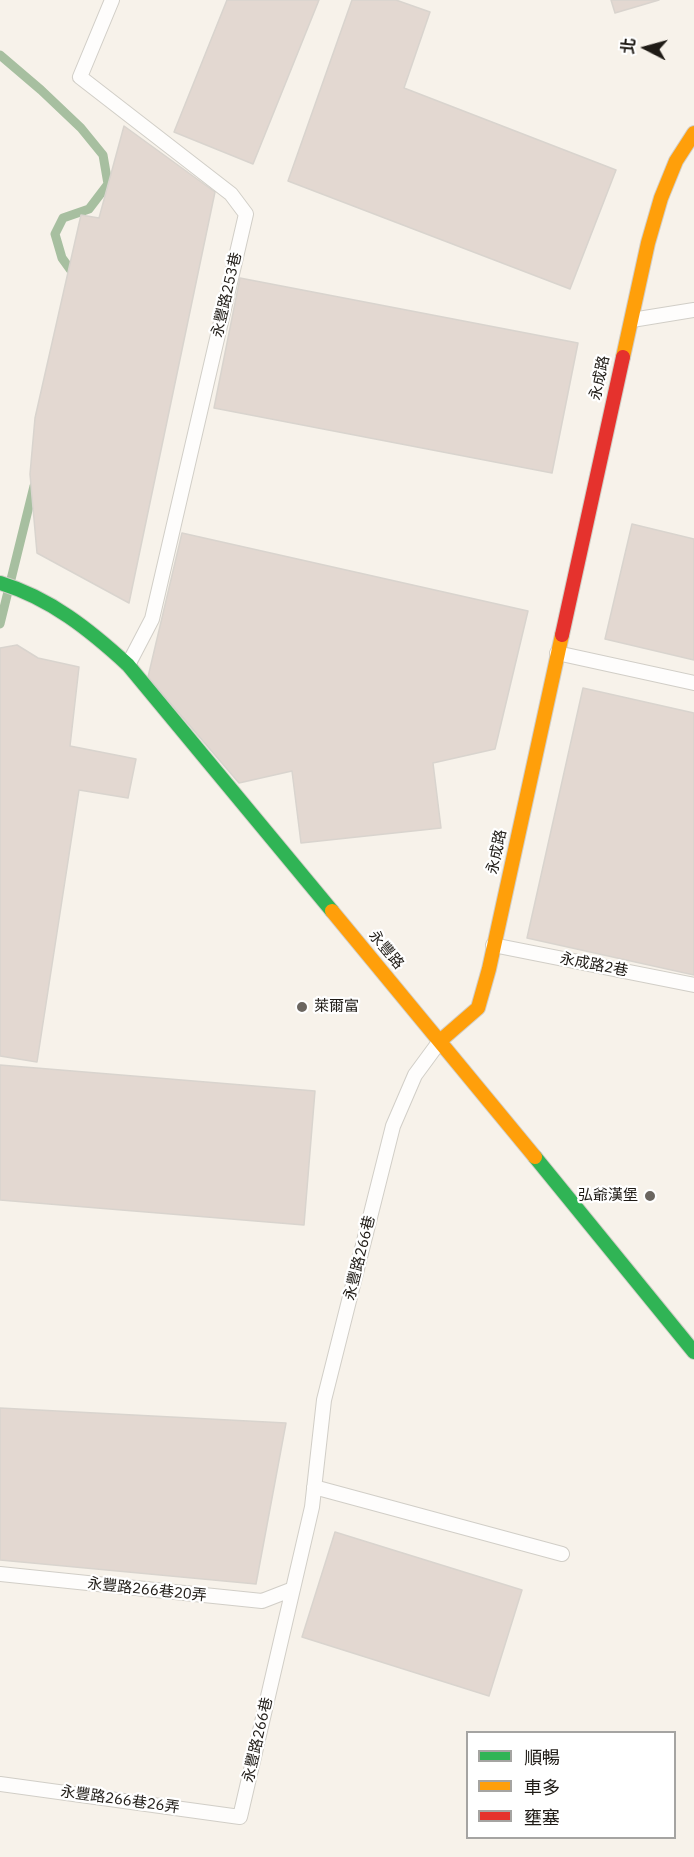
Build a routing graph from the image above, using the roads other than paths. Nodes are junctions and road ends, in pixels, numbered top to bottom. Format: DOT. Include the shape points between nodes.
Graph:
graph roads {
  1 [pos="112,0"];
  2 [pos="694,133"];
  3 [pos="694,310"];
  4 [pos="630,321"];
  5 [pos="0,583"];
  6 [pos="556,654"];
  7 [pos="128,664"];
  8 [pos="694,682"];
  9 [pos="493,945"];
  10 [pos="694,985"];
  11 [pos="440,1041"];
  12 [pos="694,1352"];
  13 [pos="314,1487"];
  14 [pos="562,1554"];
  15 [pos="0,1574"];
  16 [pos="293,1589"];
  17 [pos="0,1784"];
  18 [pos="240,1817"];
  1 -- 7 [label="lane, 永豐路253巷" via="80,78 231,194 246,214 152,619"];
  2 -- 4 [label="street, 永成路" via="676,161 661,198"];
  3 -- 4 [label="lane"];
  4 -- 6 [label="street, 永成路"];
  5 -- 7 [label="street, 永豐路" via="64,613"];
  6 -- 8 [label="lane"];
  6 -- 9 [label="street, 永成路"];
  7 -- 11 [label="street, 永豐路"];
  9 -- 10 [label="lane, 永成路2巷"];
  9 -- 11 [label="street, 永成路" via="478,1008"];
  11 -- 12 [label="street, 永豐路"];
  11 -- 13 [label="lane, 永豐路266巷" via="415,1075 393,1126 324,1400"];
  13 -- 14 [label="lane"];
  13 -- 16 [label="lane, 永豐路266巷"];
  15 -- 16 [label="lane, 永豐路266巷20弄" via="262,1601"];
  16 -- 18 [label="lane, 永豐路266巷"];
  17 -- 18 [label="lane, 永豐路266巷26弄"];
}
